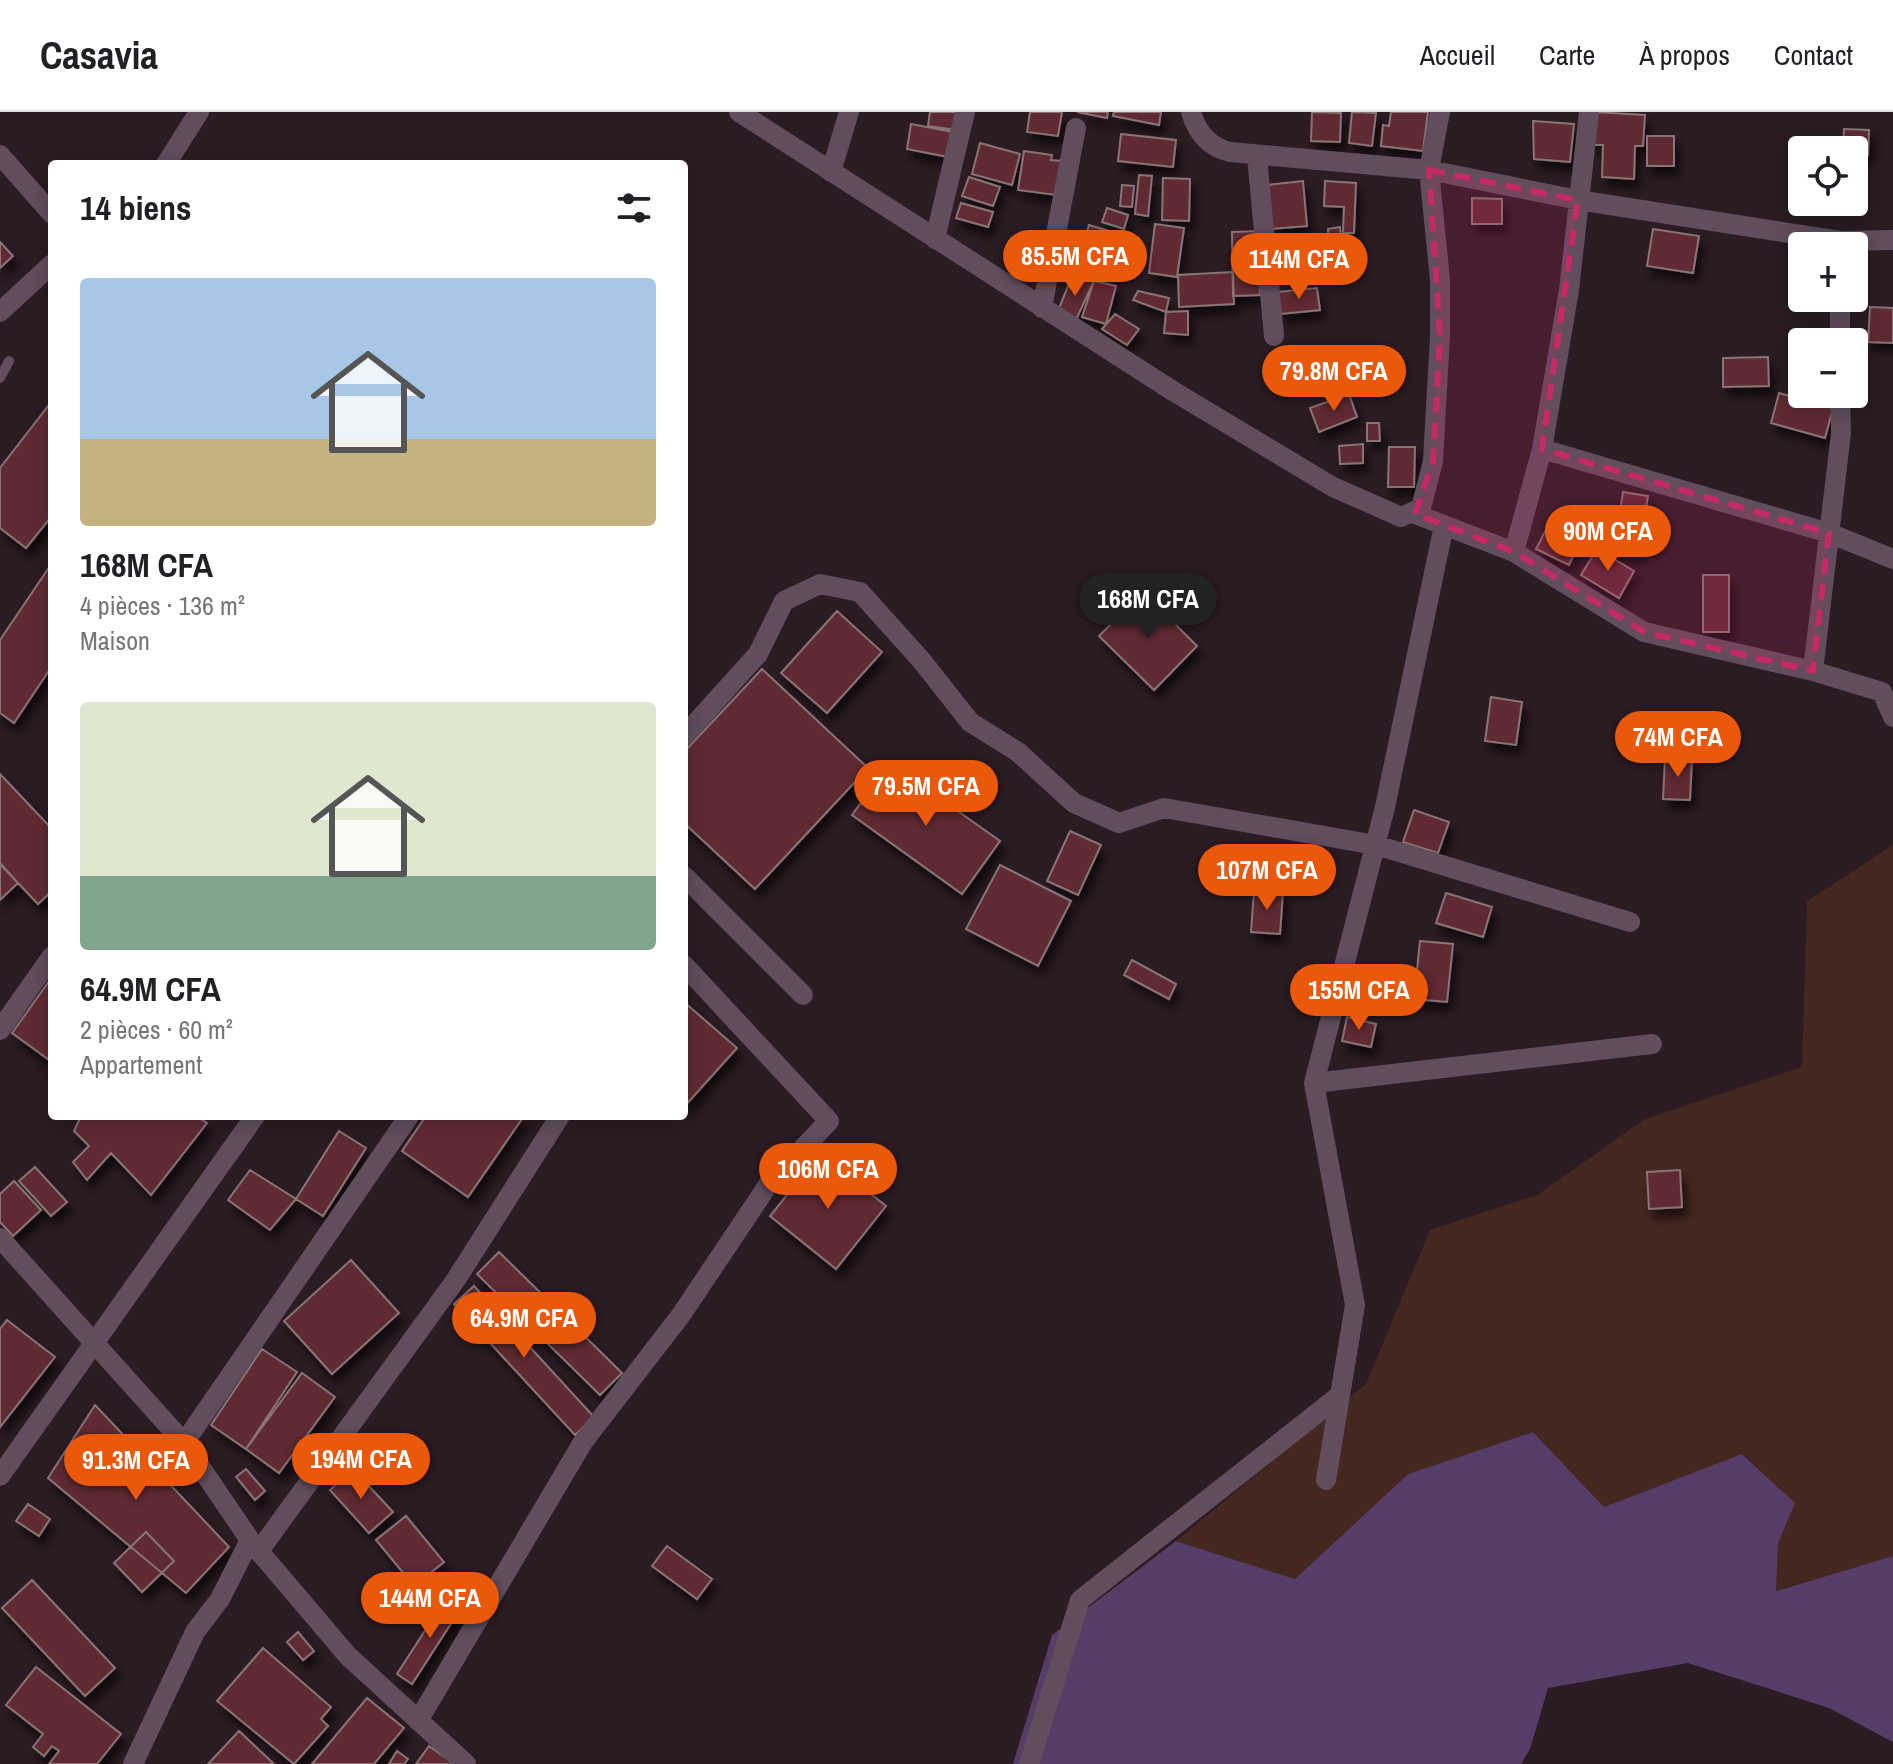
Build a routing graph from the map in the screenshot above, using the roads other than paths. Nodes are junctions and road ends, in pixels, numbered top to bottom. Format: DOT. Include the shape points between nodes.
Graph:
graph roads {
  1 [pos="199,112"];
  2 [pos="739,112"];
  3 [pos="849,112"];
  4 [pos="965,112"];
  5 [pos="1191,112"];
  6 [pos="1440,112"];
  7 [pos="1589,112"];
  8 [pos="1076,128"];
  9 [pos="0,155"];
  10 [pos="1257,157"];
  11 [pos="169,160"];
  12 [pos="1429,170"];
  13 [pos="831,172"];
  14 [pos="1578,200"];
  15 [pos="48,209"];
  16 [pos="1788,235"];
  17 [pos="935,239"];
  18 [pos="1893,240"];
  19 [pos="1868,242"];
  20 [pos="48,268"];
  21 [pos="1042,308"];
  22 [pos="0,312"];
  23 [pos="1274,336"];
  24 [pos="9,361"];
  25 [pos="0,378"];
  26 [pos="1840,408"];
  27 [pos="1542,449"];
  28 [pos="1415,514"];
  29 [pos="1444,525"];
  30 [pos="1829,533"];
  31 [pos="1514,552"];
  32 [pos="1893,559"];
  33 [pos="1813,671"];
  34 [pos="1893,717"];
  35 [pos="688,732"];
  36 [pos="1376,845"];
  37 [pos="688,880"];
  38 [pos="1630,922"];
  39 [pos="48,962"];
  40 [pos="688,969"];
  41 [pos="803,995"];
  42 [pos="0,1030"];
  43 [pos="1652,1044"];
  44 [pos="1314,1083"];
  45 [pos="252,1120"];
  46 [pos="406,1120"];
  47 [pos="557,1120"];
  48 [pos="0,1238"];
  49 [pos="95,1339"];
  50 [pos="1340,1395"];
  51 [pos="184,1443"];
  52 [pos="0,1476"];
  53 [pos="1326,1480"];
  54 [pos="255,1546"];
  55 [pos="418,1721"];
  56 [pos="133,1764"];
  57 [pos="466,1764"];
  58 [pos="1029,1764"];
  1 -- 11 [label="street"];
  2 -- 13 [label="street"];
  3 -- 13 [label="street"];
  4 -- 17 [label="street"];
  5 -- 10 [label="street" via="1216,149"];
  6 -- 12 [label="street"];
  7 -- 14 [label="street"];
  8 -- 21 [label="street"];
  9 -- 15 [label="street"];
  10 -- 12 [label="street"];
  10 -- 23 [label="street"];
  12 -- 14 [label="street"];
  12 -- 28 [label="street" via="1440,336 1433,461 1428,493"];
  13 -- 17 [label="street"];
  14 -- 16 [label="street"];
  14 -- 27 [label="street"];
  17 -- 21 [label="street"];
  18 -- 19 [label="street"];
  20 -- 22 [label="street"];
  21 -- 28 [label="street" via="1333,487 1401,517"];
  24 -- 25 [label="lane"];
  26 -- 30 [label="street"];
  27 -- 30 [label="street"];
  27 -- 31 [label="street"];
  28 -- 29 [label="street"];
  29 -- 31 [label="street"];
  29 -- 36 [label="street"];
  30 -- 32 [label="street"];
  30 -- 33 [label="street"];
  31 -- 33 [label="street" via="1644,632"];
  33 -- 34 [label="street" via="1882,692"];
  35 -- 36 [label="street" via="758,654 784,601 820,584 860,592 970,722 1018,752 1074,803 1119,823 1164,808"];
  36 -- 38 [label="street"];
  36 -- 44 [label="street"];
  37 -- 41 [label="street"];
  39 -- 42 [label="street"];
  40 -- 55 [label="street" via="829,1121 768,1185 681,1315 583,1442"];
  43 -- 44 [label="street"];
  44 -- 50 [label="street" via="1355,1305"];
  45 -- 49 [label="street"];
  46 -- 51 [label="street"];
  47 -- 54 [label="street" via="455,1281"];
  48 -- 49 [label="street"];
  49 -- 51 [label="street"];
  49 -- 52 [label="street"];
  50 -- 53 [label="street"];
  50 -- 58 [label="street" via="1080,1600"];
  51 -- 54 [label="street"];
  54 -- 55 [label="street" via="348,1656"];
  54 -- 56 [label="street" via="195,1632"];
  55 -- 57 [label="street"];
}
